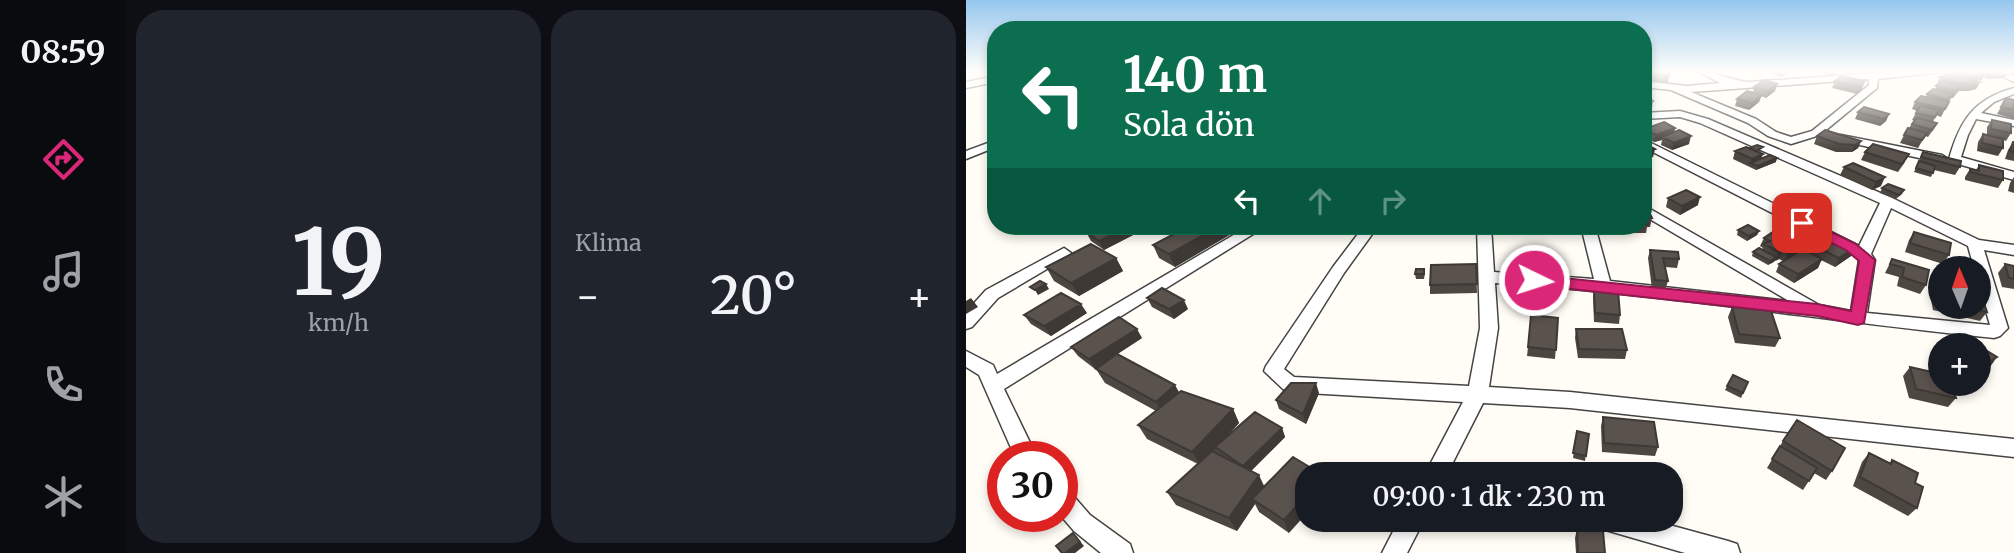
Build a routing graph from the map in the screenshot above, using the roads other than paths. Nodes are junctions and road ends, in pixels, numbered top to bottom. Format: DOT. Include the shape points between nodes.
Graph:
graph roads {
  1 [pos="1695,97"];
  2 [pos="1861,97"];
  3 [pos="1993,97"];
  4 [pos="1974,115"];
  5 [pos="1652,116"];
  6 [pos="2014,123"];
  7 [pos="1816,133"];
  8 [pos="987,147"];
  9 [pos="1652,147"];
  10 [pos="966,155"];
  11 [pos="1969,165"];
  12 [pos="2014,176"];
  13 [pos="1886,201"];
  14 [pos="1652,214"];
  15 [pos="1244,235"];
  16 [pos="1364,235"];
  17 [pos="1485,235"];
  18 [pos="1590,235"];
  19 [pos="1975,244"];
  20 [pos="2014,250"];
  21 [pos="1063,253"];
  22 [pos="1863,254"];
  23 [pos="1487,277"];
  24 [pos="1603,285"];
  25 [pos="1817,310"];
  26 [pos="1858,318"];
  27 [pos="966,323"];
  28 [pos="966,358"];
  29 [pos="995,386"];
  30 [pos="1478,393"];
  31 [pos="1019,441"];
  32 [pos="2014,448"];
  33 [pos="1445,462"];
  34 [pos="1078,518"];
  35 [pos="1405,532"];
  36 [pos="1652,532"];
  37 [pos="1121,553"];
  38 [pos="1394,553"];
  39 [pos="1728,553"];
  1 -- 7 [label="street" via="1782,139 1791,141"];
  2 -- 7 [label="street"];
  3 -- 4 [label="street"];
  4 -- 6 [label="street"];
  4 -- 11 [label="street" via="1955,159"];
  5 -- 13 [label="street" via="1679,114 1704,121"];
  7 -- 11 [label="street"];
  8 -- 10 [label="street"];
  9 -- 22 [label="street"];
  11 -- 12 [label="street"];
  13 -- 19 [label="street"];
  13 -- 22 [label="street"];
  14 -- 25 [label="street"];
  15 -- 29 [label="street"];
  16 -- 30 [label="street" via="1273,372 1290,384"];
  17 -- 23 [label="street"];
  18 -- 24 [label="street"];
  19 -- 20 [label="street"];
  19 -- 26 [label="street" via="1999,328 1994,332"];
  21 -- 27 [label="street" via="992,294"];
  22 -- 26 [label="street" via="1867,260"];
  23 -- 24 [label="street"];
  23 -- 30 [label="street" via="1489,328"];
  24 -- 25 [label="street"];
  25 -- 26 [label="street"];
  28 -- 29 [label="street" via="986,370"];
  29 -- 31 [label="street"];
  30 -- 32 [label="street"];
  30 -- 33 [label="street"];
  34 -- 37 [label="street"];
  35 -- 38 [label="street"];
  36 -- 39 [label="street"];
}
